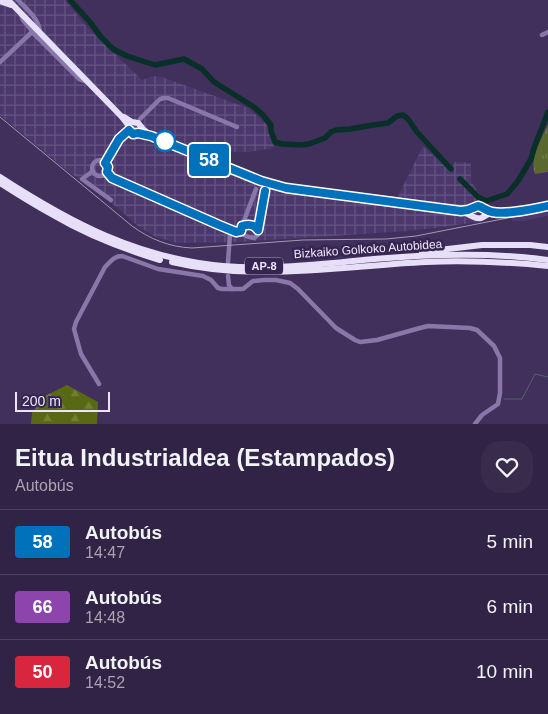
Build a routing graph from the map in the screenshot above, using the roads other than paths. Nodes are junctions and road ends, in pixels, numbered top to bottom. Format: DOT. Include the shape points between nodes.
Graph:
graph roads {
  1 [pos="0,0"];
  2 [pos="8,0"];
  3 [pos="18,0"];
  4 [pos="18,10"];
  5 [pos="548,32"];
  6 [pos="38,33"];
  7 [pos="542,35"];
  8 [pos="2,60"];
  9 [pos="88,82"];
  10 [pos="140,123"];
  11 [pos="130,126"];
  12 [pos="237,127"];
  13 [pos="138,133"];
  14 [pos="151,136"];
  15 [pos="105,163"];
  16 [pos="93,171"];
  17 [pos="107,172"];
  18 [pos="0,176"];
  19 [pos="0,182"];
  20 [pos="256,190"];
  21 [pos="265,191"];
  22 [pos="111,200"];
  23 [pos="548,206"];
  24 [pos="473,207"];
  25 [pos="461,211"];
  26 [pos="483,213"];
  27 [pos="472,216"];
  28 [pos="228,229"];
  29 [pos="240,230"];
  30 [pos="258,230"];
  31 [pos="229,238"];
  32 [pos="548,247"];
  33 [pos="374,259"];
  34 [pos="548,260"];
  35 [pos="228,262"];
  36 [pos="548,267"];
  37 [pos="228,276"];
  38 [pos="229,285"];
  39 [pos="222,289"];
  40 [pos="234,290"];
  41 [pos="99,384"];
  42 [pos="475,424"];
  1 -- 4 [label="highway"];
  2 -- 4 [label="highway"];
  3 -- 6 [label="street" via="38,23"];
  4 -- 6 [label="highway"];
  5 -- 7 [label="street"];
  6 -- 8 [label="street"];
  6 -- 9 [label="highway"];
  6 -- 9 [label="street" via="79,79"];
  9 -- 11 [label="highway"];
  10 -- 11 [label="highway"];
  10 -- 12 [label="street" via="160,99 168,98"];
  10 -- 13 [label="highway"];
  10 -- 14 [label="highway"];
  11 -- 13 [label="highway" via="133,134"];
  11 -- 15 [label="street"];
  13 -- 14 [label="highway"];
  14 -- 25 [label="highway" via="270,184"];
  15 -- 16 [label="street" via="96,162"];
  15 -- 17 [label="street"];
  16 -- 17 [label="street" via="101,176"];
  16 -- 22 [label="street" via="82,179"];
  17 -- 28 [label="street" via="112,178"];
  18 -- 33 [label="highway, Bizkaiko Golkoko Autobidea / AP-8" via="53,210 94,230 132,247 180,260 223,266 263,266"];
  19 -- 36 [label="highway, Bizkaiko Golkoko Autobidea / AP-8" via="52,215 106,242 150,257 205,268 297,272 453,261 512,262"];
  20 -- 29 [label="street"];
  21 -- 30 [label="street"];
  23 -- 26 [label="highway"];
  24 -- 25 [label="highway"];
  24 -- 26 [label="highway" via="480,206"];
  24 -- 27 [label="highway"];
  25 -- 27 [label="highway"];
  26 -- 27 [label="highway" via="480,218"];
  28 -- 29 [label="street"];
  28 -- 31 [label="street"];
  29 -- 30 [label="street" via="251,225"];
  29 -- 30 [label="street" via="243,235 254,238"];
  29 -- 31 [label="street"];
  31 -- 35 [label="street"];
  32 -- 33 [label="highway" via="482,245"];
  33 -- 34 [label="highway, Bizkaiko Golkoko Autobidea / AP-8" via="474,255"];
  37 -- 38 [label="street"];
  38 -- 39 [label="street"];
  38 -- 40 [label="street"];
  39 -- 40 [label="street"];
  39 -- 41 [label="street" via="203,276 158,269 122,256 112,260 105,267 74,329 81,354"];
  40 -- 42 [label="street" via="243,289 253,281 290,283 336,328 360,342 428,326 477,330 494,346 500,358 500,394 498,404"];
}
